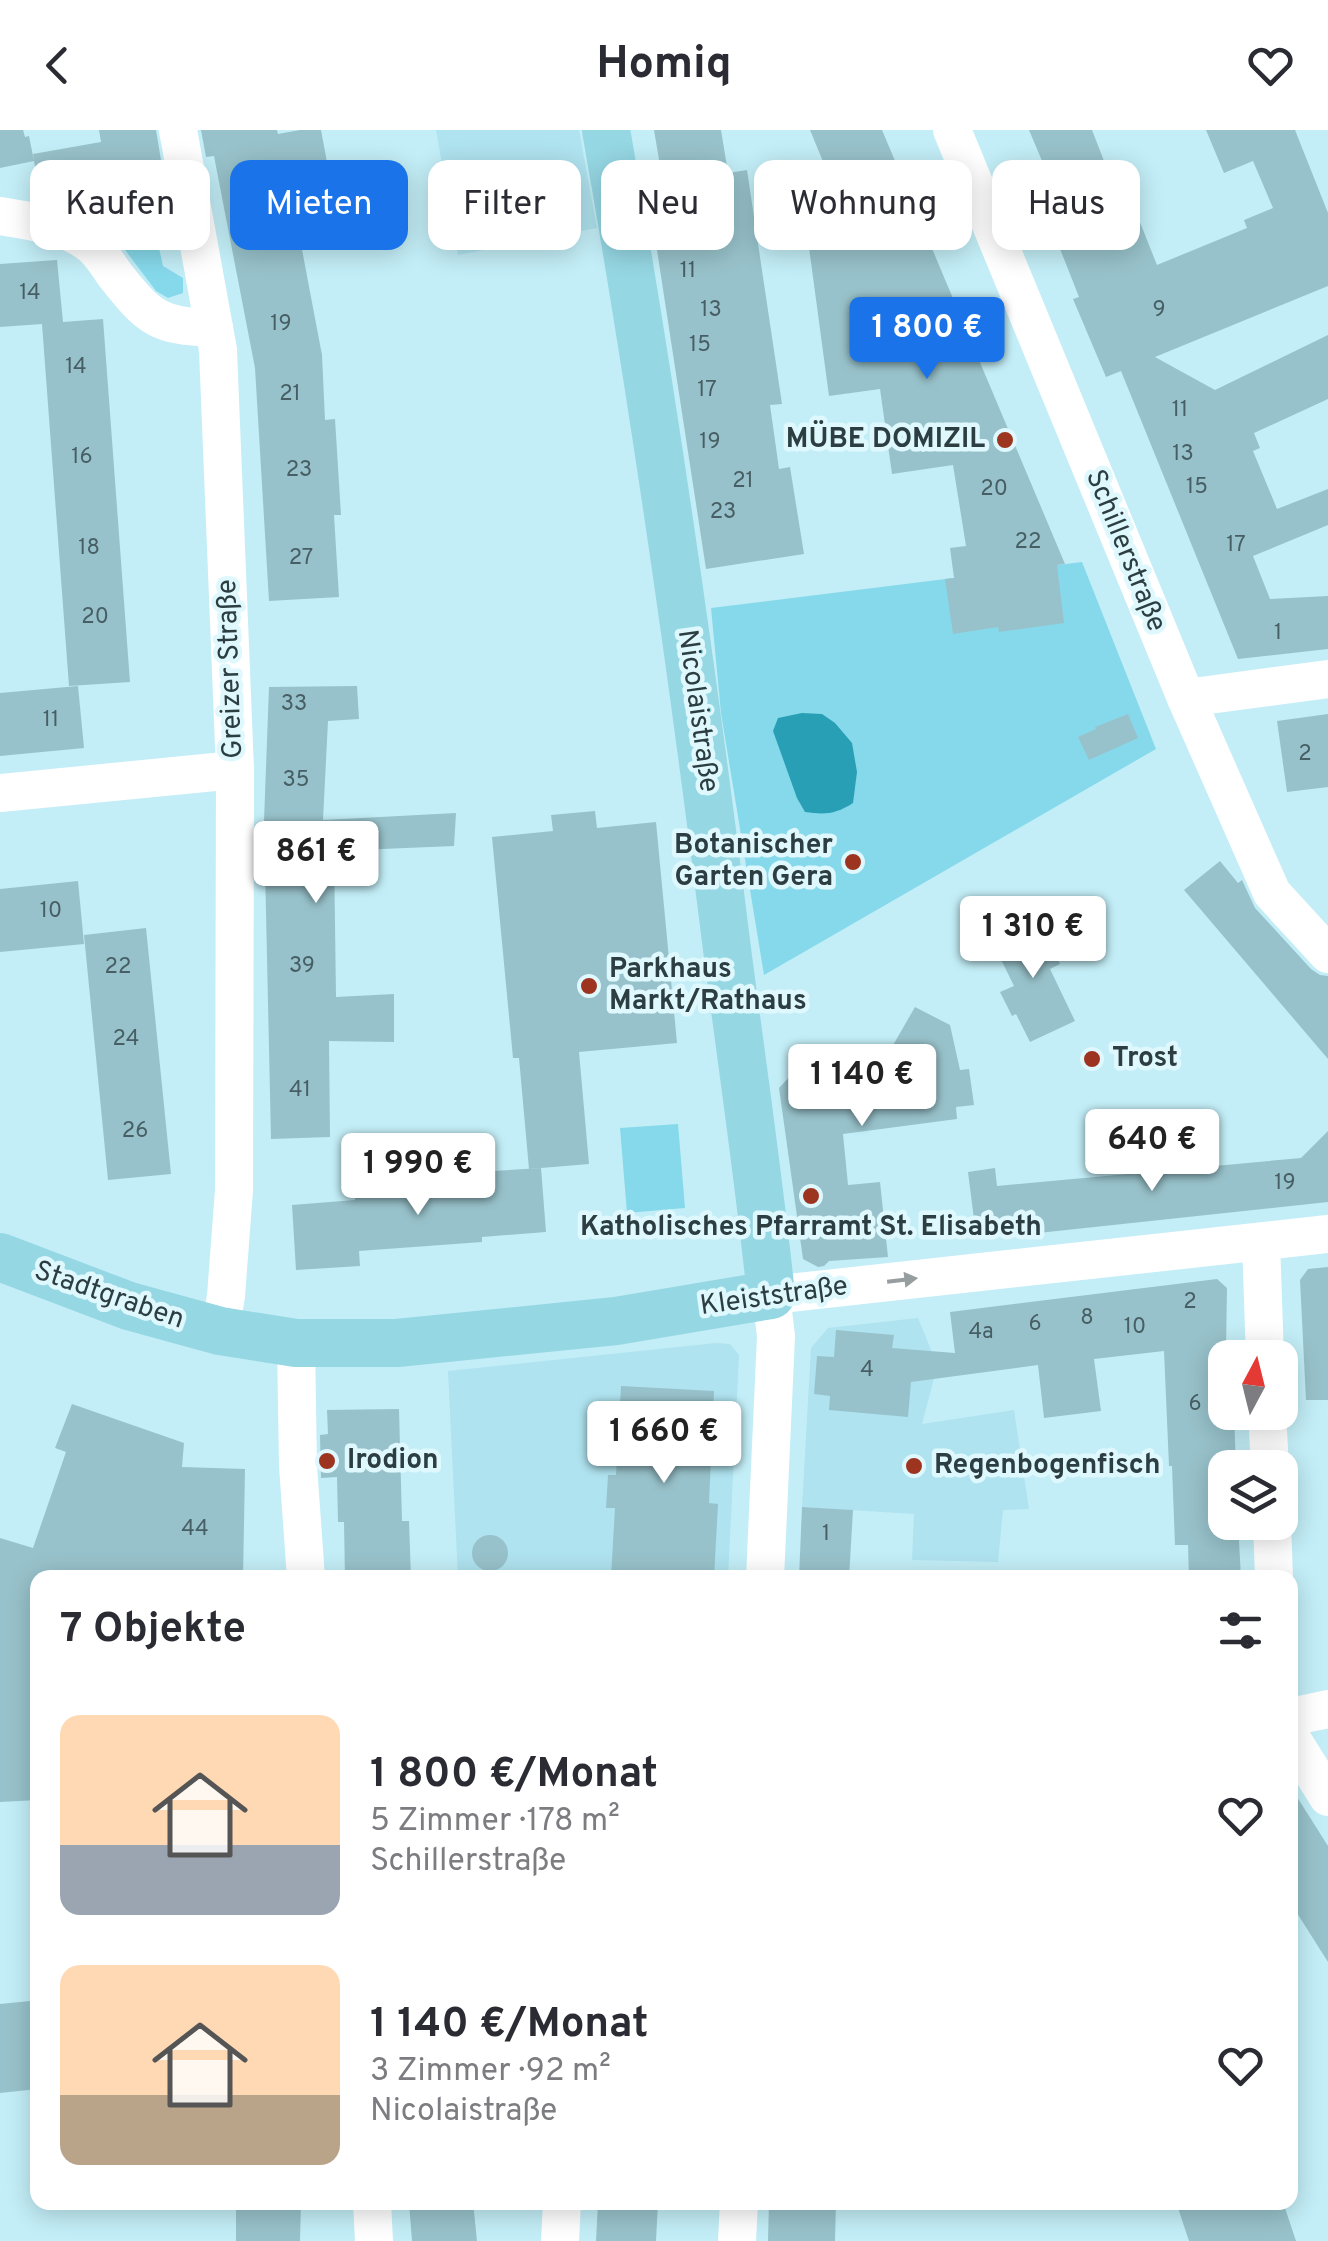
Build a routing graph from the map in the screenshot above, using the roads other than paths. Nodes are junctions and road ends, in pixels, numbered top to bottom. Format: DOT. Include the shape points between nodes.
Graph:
graph roads {
  1 [pos="178,130"];
  2 [pos="606,130"];
  3 [pos="952,130"];
  4 [pos="0,216"];
  5 [pos="214,328"];
  6 [pos="1328,679"];
  7 [pos="1186,698"];
  8 [pos="235,770"];
  9 [pos="0,793"];
  10 [pos="1328,954"];
  11 [pos="1328,1234"];
  12 [pos="1261,1242"];
  13 [pos="0,1256"];
  14 [pos="770,1295"];
  15 [pos="220,1332"];
  16 [pos="1264,1340"];
  17 [pos="296,1343"];
  18 [pos="1273,1540"];
  19 [pos="305,1570"];
  20 [pos="766,1570"];
  21 [pos="1274,1570"];
  22 [pos="1328,1710"];
  23 [pos="1298,1716"];
  24 [pos="1298,1749"];
  25 [pos="1328,1797"];
  26 [pos="372,2210"];
  27 [pos="562,2210"];
  28 [pos="739,2210"];
  29 [pos="374,2241"];
  30 [pos="560,2241"];
  31 [pos="737,2241"];
  1 -- 5 [label="street, Greizer Straße"];
  2 -- 14 [label="main road, Nicolaistraße" via="706,770"];
  3 -- 7 [label="street, Schillerstraße"];
  4 -- 5 [label="street" via="76,235 94,246 142,309 170,324"];
  5 -- 8 [label="street, Greizer Straße"];
  6 -- 7 [label="street"];
  7 -- 10 [label="street, Schillerstraße" via="1272,893"];
  8 -- 9 [label="street"];
  8 -- 15 [label="street, Greizer Straße" via="234,1190"];
  11 -- 12 [label="street, Kleiststraße"];
  14 -- 12 [label="street, Kleiststraße, one-way"];
  12 -- 16 [label="street"];
  13 -- 15 [label="main road, Stadtgraben" via="129,1306"];
  14 -- 17 [label="main road, Kleiststraße" via="616,1321 397,1343"];
  14 -- 20 [label="street" via="776,1336"];
  15 -- 17 [label="main road, Kleiststraße"];
  17 -- 19 [label="street"];
  18 -- 21 [label="street"];
  22 -- 23 [label="street"];
  24 -- 25 [label="street"];
  26 -- 29 [label="street"];
  27 -- 30 [label="street"];
  28 -- 31 [label="street"];
}
